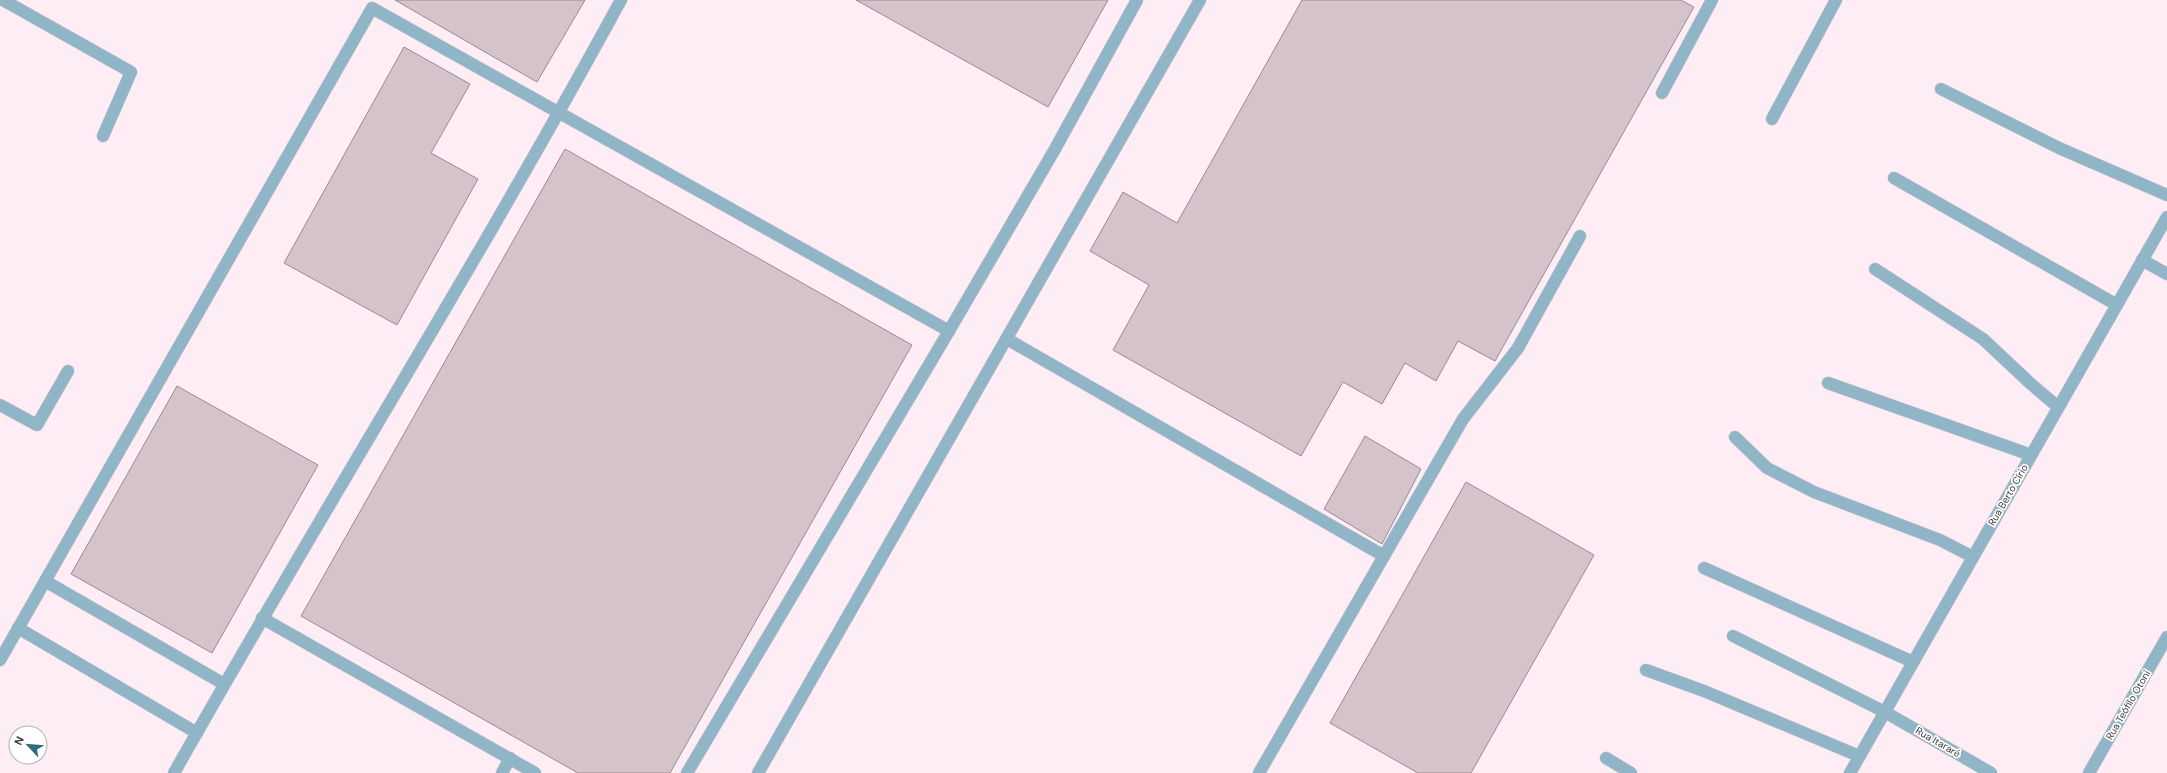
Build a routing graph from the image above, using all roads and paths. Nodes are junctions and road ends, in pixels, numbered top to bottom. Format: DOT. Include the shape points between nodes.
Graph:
graph roads {
  1 [pos="3,0"];
  2 [pos="621,0"];
  3 [pos="1137,0"];
  4 [pos="1200,0"];
  5 [pos="1712,0"];
  6 [pos="1836,0"];
  7 [pos="1942,89"];
  8 [pos="1662,93"];
  9 [pos="560,113"];
  10 [pos="1772,118"];
  11 [pos="103,136"];
  12 [pos="1894,178"];
  13 [pos="2167,195"];
  14 [pos="2167,217"];
  15 [pos="1580,236"];
  16 [pos="2142,260"];
  17 [pos="1875,269"];
  18 [pos="2167,274"];
  19 [pos="2117,305"];
  20 [pos="949,331"];
  21 [pos="1007,339"];
  22 [pos="68,372"];
  23 [pos="1828,383"];
  24 [pos="0,405"];
  25 [pos="2058,407"];
  26 [pos="1735,438"];
  27 [pos="2031,454"];
  28 [pos="1384,556"];
  29 [pos="1973,558"];
  30 [pos="1704,568"];
  31 [pos="46,581"];
  32 [pos="262,618"];
  33 [pos="18,628"];
  34 [pos="1733,636"];
  35 [pos="2167,637"];
  36 [pos="0,660"];
  37 [pos="1913,662"];
  38 [pos="1646,670"];
  39 [pos="224,684"];
  40 [pos="1885,712"];
  41 [pos="197,733"];
  42 [pos="1859,756"];
  43 [pos="510,758"];
  44 [pos="1606,758"];
  45 [pos="174,773"];
  46 [pos="502,773"];
  47 [pos="536,773"];
  48 [pos="687,773"];
  49 [pos="758,773"];
  50 [pos="1260,773"];
  51 [pos="1631,773"];
  52 [pos="1850,773"];
  53 [pos="1991,773"];
  54 [pos="2089,773"];
  1 -- 11 [label="street" via="131,72"];
  2 -- 9 [label="street"];
  3 -- 20 [label="street" via="1055,149"];
  4 -- 21 [label="street"];
  5 -- 8 [label="street"];
  6 -- 10 [label="street"];
  7 -- 13 [label="street" via="2059,148"];
  9 -- 20 [label="street"];
  9 -- 31 [label="street" via="372,8"];
  9 -- 32 [label="street"];
  12 -- 19 [label="street"];
  14 -- 16 [label="street, Rua Berto Círio"];
  15 -- 28 [label="street" via="1518,348 1463,419"];
  16 -- 18 [label="street"];
  16 -- 19 [label="street, Rua Berto Círio"];
  17 -- 25 [label="street" via="1983,339"];
  19 -- 25 [label="street, Rua Berto Círio"];
  20 -- 48 [label="street"];
  21 -- 28 [label="street"];
  21 -- 49 [label="street"];
  22 -- 24 [label="street" via="37,425"];
  23 -- 27 [label="street"];
  25 -- 27 [label="street, Rua Berto Círio"];
  26 -- 29 [label="street" via="1767,468 1800,485 1940,540"];
  27 -- 29 [label="street, Rua Berto Círio"];
  28 -- 50 [label="street"];
  29 -- 37 [label="street, Rua Berto Círio"];
  30 -- 37 [label="street"];
  31 -- 33 [label="street"];
  31 -- 39 [label="street"];
  32 -- 39 [label="street"];
  32 -- 43 [label="street"];
  33 -- 36 [label="street"];
  33 -- 41 [label="street"];
  34 -- 40 [label="street, Rua Itararé"];
  35 -- 54 [label="street, Rua Teófilo Otoni"];
  37 -- 40 [label="street, Rua Berto Círio"];
  38 -- 42 [label="street"];
  39 -- 41 [label="street"];
  40 -- 42 [label="street, Rua Berto Círio"];
  40 -- 53 [label="street, Rua Itararé"];
  41 -- 45 [label="street"];
  42 -- 52 [label="street, Rua Berto Círio"];
  43 -- 46 [label="street"];
  43 -- 47 [label="street"];
  44 -- 51 [label="street"];
}
